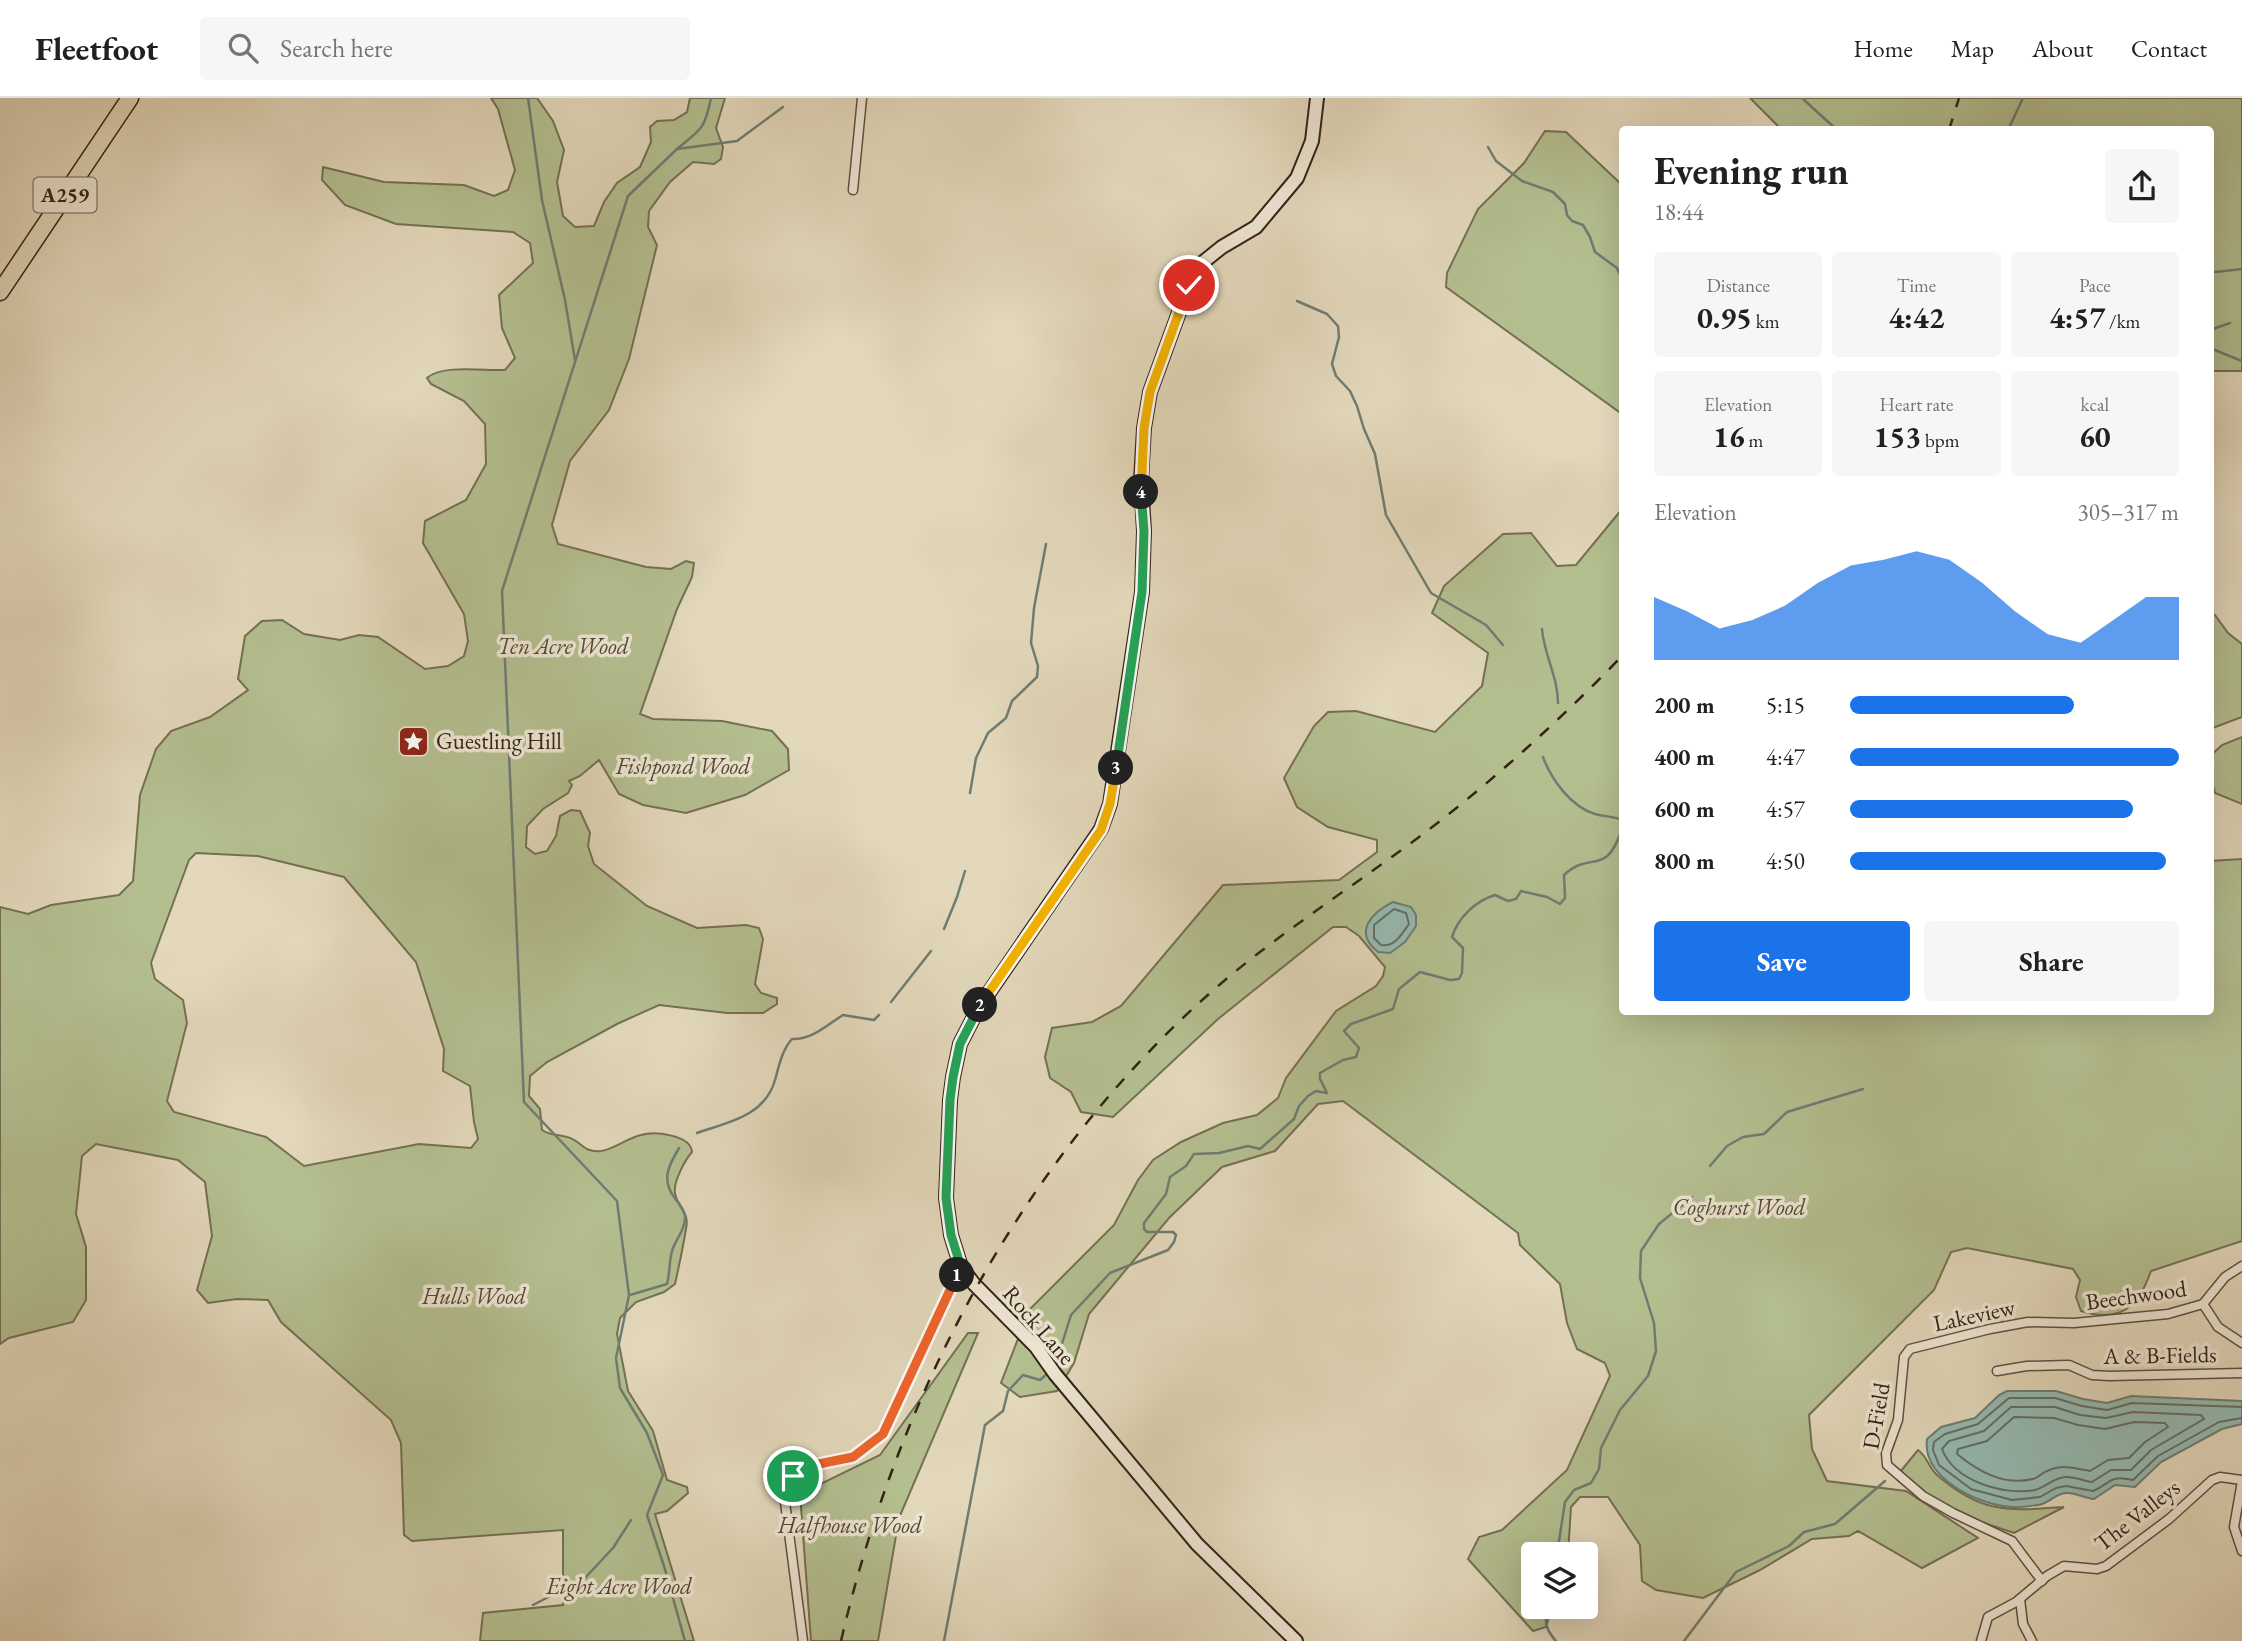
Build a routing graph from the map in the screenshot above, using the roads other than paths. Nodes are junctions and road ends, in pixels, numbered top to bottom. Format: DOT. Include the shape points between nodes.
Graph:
graph roads {
  1 [pos="130,98"];
  2 [pos="862,98"];
  3 [pos="1317,98"];
  4 [pos="853,190"];
  5 [pos="0,292"];
  6 [pos="2242,1266"];
  7 [pos="961,1267"];
  8 [pos="2203,1304"];
  9 [pos="2074,1323"];
  10 [pos="2242,1343"];
  11 [pos="1997,1371"];
  12 [pos="2242,1373"];
  13 [pos="1902,1374"];
  14 [pos="2242,1481"];
  15 [pos="2238,1528"];
  16 [pos="2242,1551"];
  17 [pos="2042,1581"];
  18 [pos="2020,1599"];
  19 [pos="803,1641"];
  20 [pos="1296,1641"];
  21 [pos="1981,1641"];
  22 [pos="2032,1641"];
  1 -- 5 [label="highway, A259"];
  2 -- 4 [label="street"];
  3 -- 7 [label="street, Rock Lane" via="1312,141 1297,178 1256,227 1202,263 1189,285 1150,392 1141,481 1142,592 1110,804 1101,830 979,1007 960,1044 953,1077 946,1198"];
  6 -- 8 [label="street, Beechwood" via="2225,1277"];
  7 -- 19 [label="street" via="883,1434 853,1457 804,1467 788,1487 785,1502"];
  7 -- 20 [label="street, Rock Lane" via="1036,1347 1197,1544"];
  8 -- 9 [label="street, Beechwood" via="2168,1314"];
  8 -- 10 [label="street, Beechwood" via="2218,1327"];
  9 -- 13 [label="street, Lakeview" via="2028,1322 1910,1349"];
  11 -- 12 [label="street, A & B-Fields" via="2069,1365 2092,1375 2109,1376"];
  13 -- 17 [label="street, D-Field" via="1898,1420 1886,1452 1887,1465 1923,1496 2011,1541"];
  14 -- 15 [label="street"];
  14 -- 17 [label="street, The Valleys" via="2212,1480 2106,1566 2064,1566"];
  15 -- 16 [label="street"];
  17 -- 18 [label="street, The Valleys"];
  18 -- 21 [label="street, The Valleys" via="1988,1617"];
  18 -- 22 [label="street" via="2023,1625"];
}
